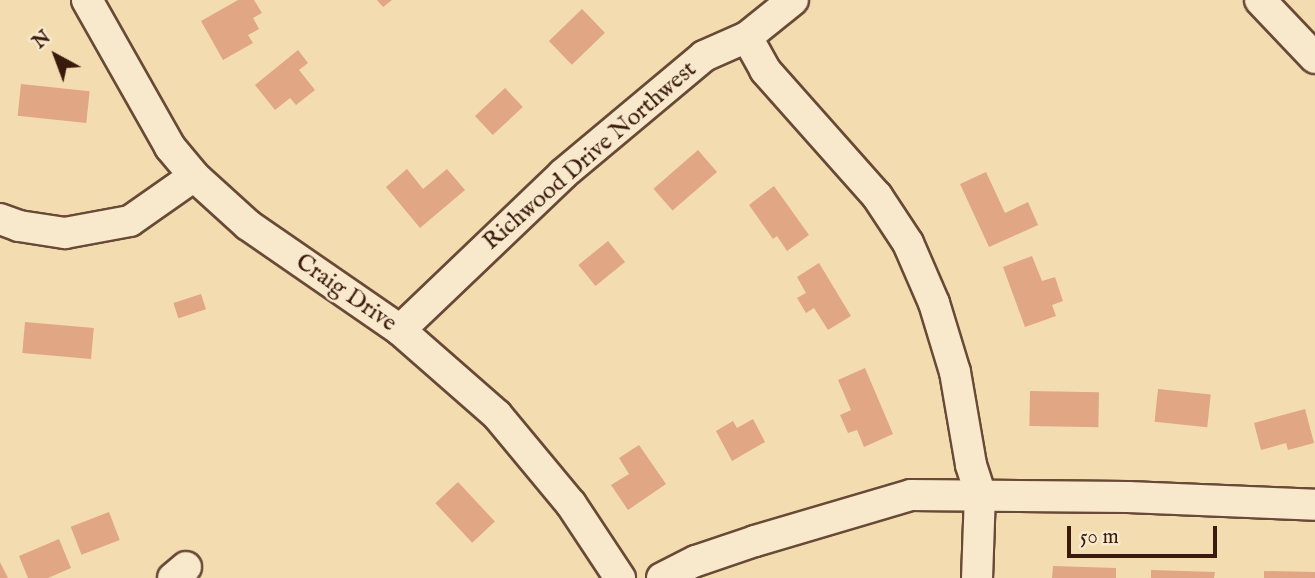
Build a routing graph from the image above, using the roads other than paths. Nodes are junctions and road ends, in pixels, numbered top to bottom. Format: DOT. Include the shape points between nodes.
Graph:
graph roads {
  1 [pos="87,0"];
  2 [pos="793,0"];
  3 [pos="1260,0"];
  4 [pos="747,37"];
  5 [pos="1315,58"];
  6 [pos="194,176"];
  7 [pos="9,222"];
  8 [pos="400,330"];
  9 [pos="980,493"];
  10 [pos="1315,505"];
  11 [pos="620,578"];
  12 [pos="662,578"];
  13 [pos="977,578"];
  1 -- 6 [label="street, Craig Drive" via="170,147"];
  2 -- 4 [label="street, Richwood Drive Northwest"];
  3 -- 5 [label="street"];
  4 -- 8 [label="street, Richwood Drive Northwest" via="704,56 563,174"];
  4 -- 9 [label="street" via="765,70 877,196 908,243 934,303 955,372"];
  6 -- 7 [label="street" via="130,221 65,233"];
  6 -- 8 [label="street, Craig Drive" via="248,225"];
  8 -- 11 [label="street, Craig Drive" via="497,415 571,504"];
  9 -- 10 [label="street"];
  9 -- 12 [label="street" via="911,495 755,541"];
  9 -- 13 [label="street"];
}
